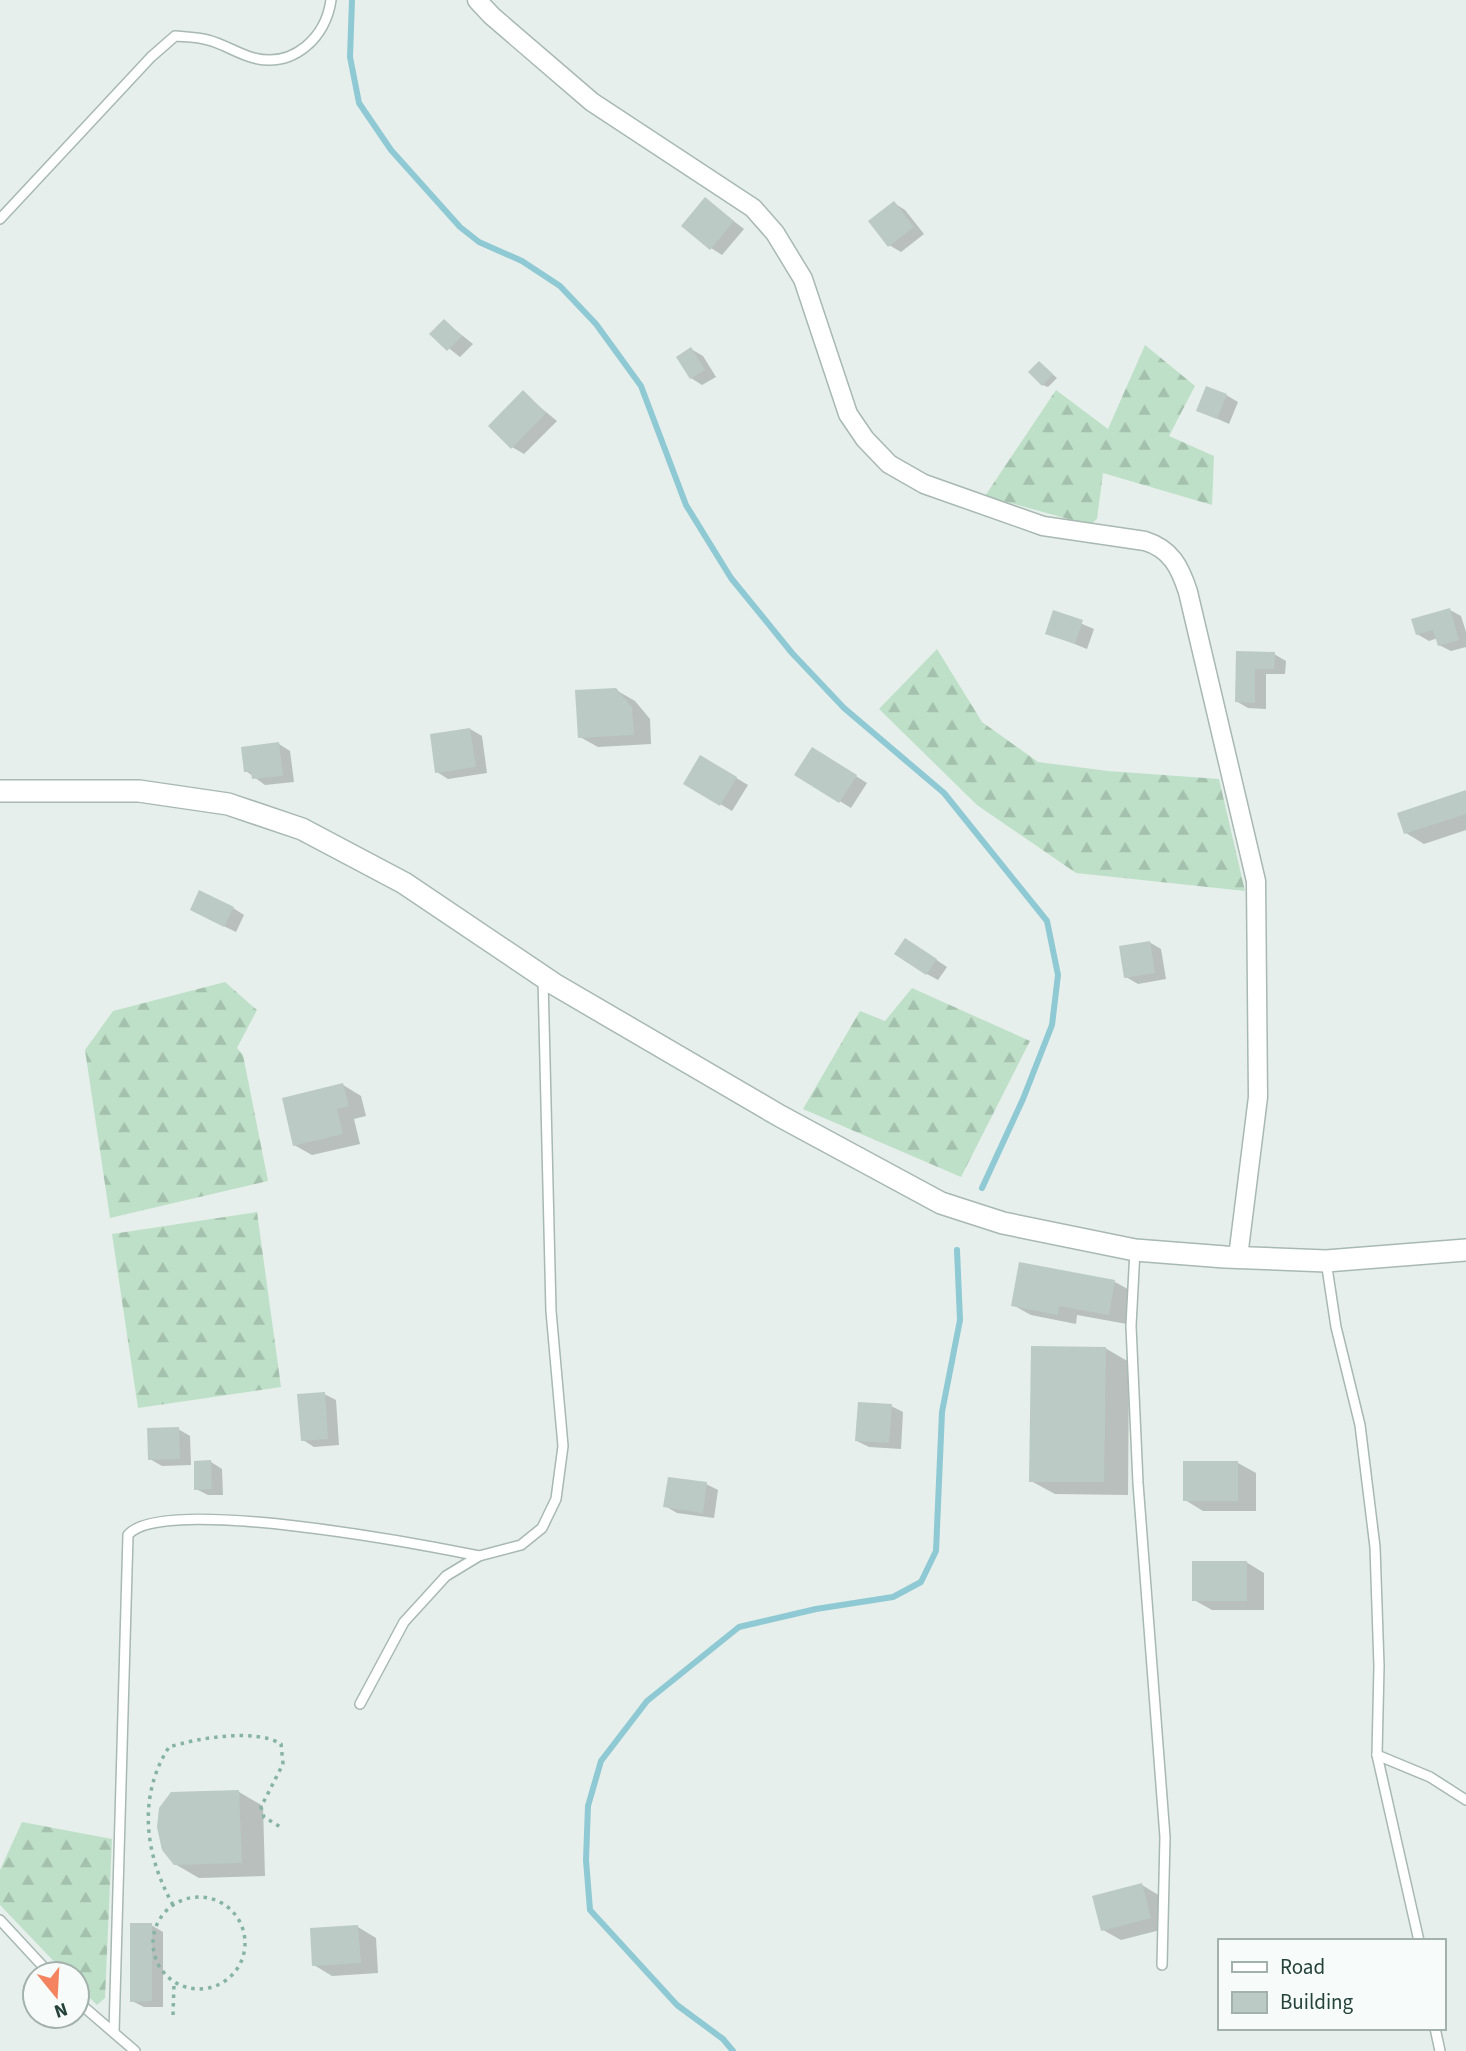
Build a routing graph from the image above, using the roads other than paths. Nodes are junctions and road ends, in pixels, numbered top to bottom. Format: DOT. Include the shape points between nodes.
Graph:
graph roads {
  1 [pos="331,0"];
  2 [pos="477,0"];
  3 [pos="0,219"];
  4 [pos="0,791"];
  5 [pos="543,977"];
  6 [pos="1135,1250"];
  7 [pos="1466,1250"];
  8 [pos="1238,1257"];
  9 [pos="1326,1261"];
  10 [pos="479,1556"];
  11 [pos="360,1704"];
  12 [pos="1377,1755"];
  13 [pos="1466,1800"];
  14 [pos="0,1920"];
  15 [pos="1419,1939"];
  16 [pos="37,1960"];
  17 [pos="1161,1965"];
  18 [pos="91,2013"];
  19 [pos="1435,2030"];
  20 [pos="114,2032"];
  21 [pos="135,2051"];
  22 [pos="1440,2051"];
  1 -- 3 [label="lane" via="318,38 280,58 256,58 206,39 175,36"];
  2 -- 8 [label="street" via="592,102 753,208 775,233 803,279 848,414 890,464 924,484 1043,526 1145,541 1161,546 1174,559 1188,592 1256,881 1258,1097"];
  4 -- 5 [label="street" via="139,791 228,804 302,829 404,883"];
  5 -- 6 [label="street" via="780,1116 942,1203 1003,1223"];
  5 -- 10 [label="lane" via="551,1311 562,1446 556,1499 542,1528 521,1545"];
  6 -- 8 [label="street"];
  6 -- 17 [label="lane" via="1131,1326 1138,1470 1165,1836"];
  7 -- 9 [label="street"];
  8 -- 9 [label="street"];
  9 -- 12 [label="lane" via="1336,1327 1360,1425 1375,1546"];
  10 -- 11 [label="lane" via="446,1576 404,1622"];
  10 -- 20 [label="lane" via="392,1538 245,1521 153,1521 134,1527 128,1535"];
  12 -- 13 [label="lane" via="1430,1777"];
  12 -- 15 [label="lane"];
  14 -- 16 [label="lane"];
  18 -- 20 [label="lane"];
  19 -- 22 [label="lane"];
  20 -- 21 [label="lane"];
}
